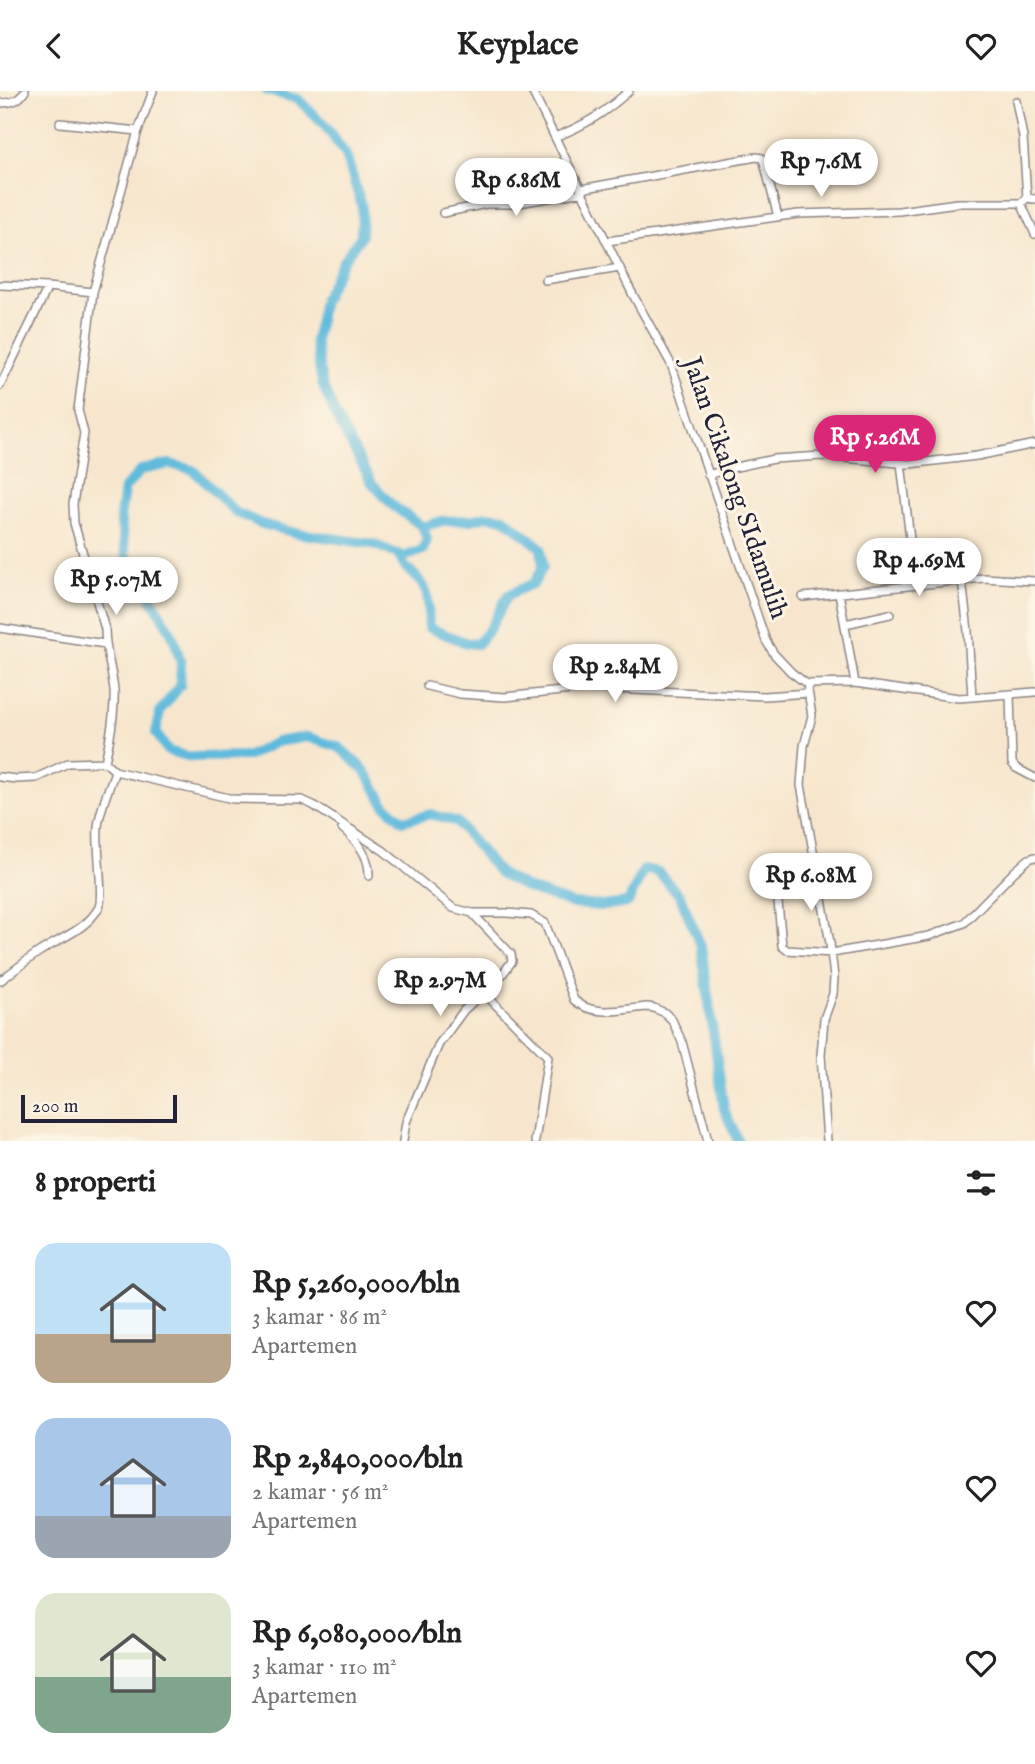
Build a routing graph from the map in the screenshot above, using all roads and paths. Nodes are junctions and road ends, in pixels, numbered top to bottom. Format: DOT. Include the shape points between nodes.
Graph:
graph roads {
  1 [pos="25,91"];
  2 [pos="153,91"];
  3 [pos="532,91"];
  4 [pos="629,91"];
  5 [pos="1016,101"];
  6 [pos="0,103"];
  7 [pos="60,123"];
  8 [pos="138,131"];
  9 [pos="555,137"];
  10 [pos="582,190"];
  11 [pos="1028,200"];
  12 [pos="443,213"];
  13 [pos="778,217"];
  14 [pos="1035,234"];
  15 [pos="607,241"];
  16 [pos="620,268"];
  17 [pos="545,280"];
  18 [pos="0,285"];
  19 [pos="48,287"];
  20 [pos="93,292"];
  21 [pos="0,386"];
  22 [pos="1035,444"];
  23 [pos="901,463"];
  24 [pos="708,475"];
  25 [pos="908,569"];
  26 [pos="962,580"];
  27 [pos="1035,582"];
  28 [pos="839,593"];
  29 [pos="803,597"];
  30 [pos="890,614"];
  31 [pos="845,624"];
  32 [pos="0,628"];
  33 [pos="105,644"];
  34 [pos="855,683"];
  35 [pos="427,686"];
  36 [pos="808,688"];
  37 [pos="1035,692"];
  38 [pos="1010,694"];
  39 [pos="972,697"];
  40 [pos="105,762"];
  41 [pos="115,771"];
  42 [pos="0,777"];
  43 [pos="1035,778"];
  44 [pos="326,814"];
  45 [pos="1035,857"];
  46 [pos="369,876"];
  47 [pos="820,884"];
  48 [pos="472,913"];
  49 [pos="832,953"];
  50 [pos="0,981"];
  51 [pos="483,992"];
  52 [pos="403,1141"];
  53 [pos="535,1141"];
  54 [pos="708,1141"];
  55 [pos="827,1141"];
  1 -- 6 [label="street" via="11,103"];
  2 -- 8 [label="street"];
  3 -- 9 [label="street, Jalan Cikalong SIdamulih"];
  4 -- 9 [label="street" via="593,120"];
  5 -- 11 [label="street"];
  7 -- 8 [label="street"];
  8 -- 20 [label="street"];
  9 -- 10 [label="street, Jalan Cikalong SIdamulih"];
  10 -- 12 [label="street"];
  10 -- 13 [label="street" via="756,157 764,162"];
  10 -- 15 [label="street, Jalan Cikalong SIdamulih"];
  11 -- 13 [label="street"];
  11 -- 14 [label="street"];
  13 -- 15 [label="street"];
  15 -- 16 [label="street, Jalan Cikalong SIdamulih"];
  16 -- 17 [label="street"];
  16 -- 24 [label="street, Jalan Cikalong SIdamulih" via="671,364"];
  18 -- 19 [label="street"];
  19 -- 20 [label="street"];
  19 -- 21 [label="street"];
  20 -- 33 [label="street" via="78,410 84,433 74,515 105,629"];
  22 -- 23 [label="street" via="977,456"];
  23 -- 24 [label="street" via="822,456 774,459"];
  23 -- 25 [label="street" via="912,556"];
  24 -- 36 [label="street, Jalan Cikalong SIdamulih" via="766,641"];
  26 -- 27 [label="street" via="994,577"];
  26 -- 28 [label="street"];
  26 -- 39 [label="street"];
  28 -- 29 [label="street"];
  28 -- 31 [label="street"];
  30 -- 31 [label="street"];
  31 -- 34 [label="street"];
  32 -- 33 [label="street"];
  33 -- 40 [label="street" via="114,689"];
  34 -- 36 [label="street"];
  34 -- 39 [label="street"];
  35 -- 36 [label="street" via="505,697 590,688 765,697"];
  36 -- 47 [label="street" via="812,716 804,745 802,785"];
  37 -- 38 [label="street"];
  38 -- 39 [label="street"];
  38 -- 43 [label="street" via="1012,763"];
  40 -- 41 [label="street"];
  40 -- 42 [label="street" via="68,762 36,778"];
  41 -- 44 [label="street" via="233,799 303,800"];
  41 -- 50 [label="street" via="98,826 100,906 85,925"];
  44 -- 46 [label="street" via="364,853"];
  44 -- 48 [label="street" via="384,851 453,908"];
  45 -- 49 [label="street" via="964,923 929,936"];
  47 -- 49 [label="street"];
  47 -- 49 [label="street" via="777,891 782,946"];
  48 -- 51 [label="street" via="513,958"];
  48 -- 54 [label="street" via="531,915 545,923 574,1000 581,1006 598,1011 647,1007 665,1013 682,1042"];
  49 -- 55 [label="street" via="835,985 824,1019 821,1055"];
  51 -- 52 [label="street" via="439,1044 406,1122"];
  51 -- 53 [label="street" via="548,1057"];
}
